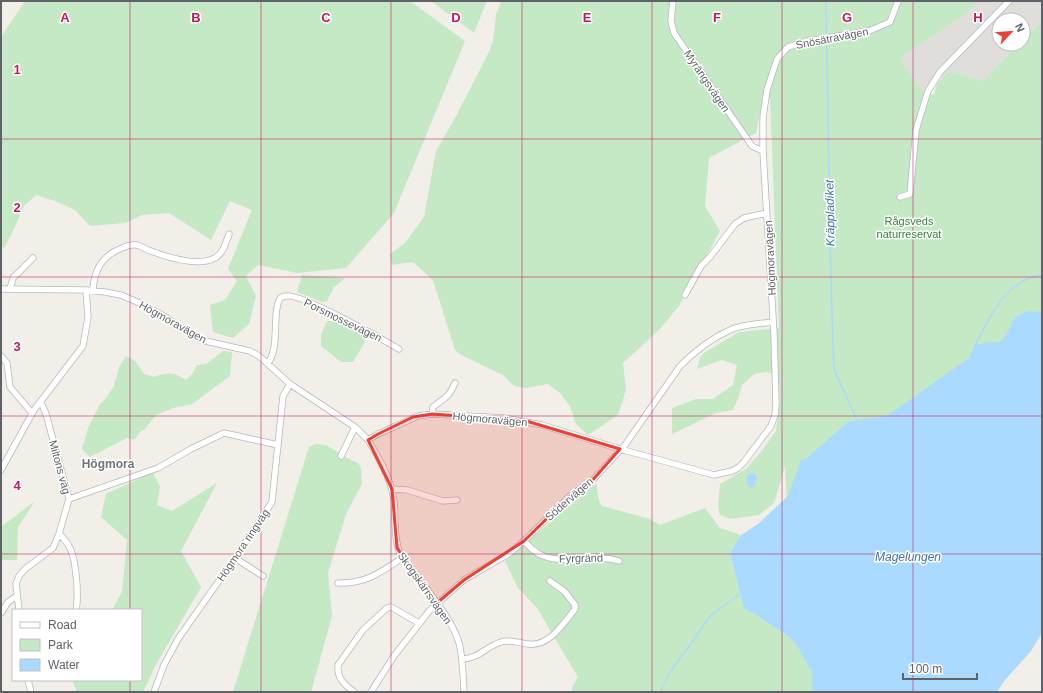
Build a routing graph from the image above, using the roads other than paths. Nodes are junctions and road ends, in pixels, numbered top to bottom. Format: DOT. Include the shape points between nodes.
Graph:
graph roads {
  1 [pos="673,1"];
  2 [pos="898,1"];
  3 [pos="1009,1"];
  4 [pos="763,151"];
  5 [pos="900,197"];
  6 [pos="767,213"];
  7 [pos="229,234"];
  8 [pos="33,258"];
  9 [pos="1,289"];
  10 [pos="10,289"];
  11 [pos="86,290"];
  12 [pos="93,290"];
  13 [pos="685,295"];
  14 [pos="773,322"];
  15 [pos="399,349"];
  16 [pos="1,356"];
  17 [pos="268,363"];
  18 [pos="455,383"];
  19 [pos="290,384"];
  20 [pos="41,402"];
  21 [pos="32,413"];
  22 [pos="432,414"];
  23 [pos="355,427"];
  24 [pos="368,440"];
  25 [pos="278,445"];
  26 [pos="620,449"];
  27 [pos="341,456"];
  28 [pos="1,470"];
  29 [pos="392,489"];
  30 [pos="69,499"];
  31 [pos="458,500"];
  32 [pos="59,534"];
  33 [pos="524,541"];
  34 [pos="236,558"];
  35 [pos="402,558"];
  36 [pos="619,561"];
  37 [pos="263,576"];
  38 [pos="550,581"];
  39 [pos="338,583"];
  40 [pos="17,596"];
  41 [pos="437,603"];
  42 [pos="19,609"];
  43 [pos="76,609"];
  44 [pos="1,613"];
  45 [pos="419,623"];
  46 [pos="462,659"];
  47 [pos="28,681"];
  48 [pos="31,692"];
  49 [pos="154,692"];
  50 [pos="354,692"];
  51 [pos="371,692"];
  52 [pos="464,692"];
  1 -- 4 [label="street, Myrängsvägen" via="671,21 674,33 752,146"];
  2 -- 4 [label="street, Snösätravägen" via="890,22 869,31 808,41 788,47 777,59 767,90 763,117"];
  3 -- 5 [label="street" via="940,72 928,91 916,130 910,194"];
  4 -- 6 [label="street, Högmoravägen"];
  6 -- 13 [label="street" via="744,218 735,224 701,266"];
  6 -- 14 [label="street, Högmoravägen"];
  7 -- 12 [label="street" via="222,251 215,259 209,261 171,258 136,245 127,246 107,256 97,269 93,279"];
  8 -- 10 [label="street" via="13,278"];
  9 -- 10 [label="street, Högmoravägen"];
  10 -- 11 [label="street, Högmoravägen"];
  11 -- 12 [label="street, Högmoravägen"];
  11 -- 20 [label="street" via="88,317 83,346"];
  12 -- 17 [label="street, Högmoravägen" via="122,295 162,315 201,340 250,351"];
  14 -- 26 [label="street, Södervägen" via="730,330 691,355 680,366"];
  14 -- 26 [label="street, Högmoravägen" via="775,415 771,426 738,468 714,475"];
  15 -- 17 [label="street, Porsmossevägen" via="319,306 287,295 278,301 274,348"];
  16 -- 21 [label="street" via="7,363 10,387"];
  17 -- 19 [label="street, Högmoravägen"];
  18 -- 22 [label="street" via="446,398 433,407"];
  19 -- 23 [label="street, Högmoravägen"];
  19 -- 25 [label="street, Högmora ringväg" via="283,396"];
  20 -- 21 [label="street"];
  20 -- 30 [label="street, Miltons väg"];
  21 -- 28 [label="street"];
  22 -- 24 [label="street, Högmoravägen" via="413,418"];
  22 -- 26 [label="street, Högmoravägen" via="523,420"];
  23 -- 24 [label="street, Högmoravägen"];
  23 -- 27 [label="street"];
  24 -- 29 [label="street, Skogskärrsvägen"];
  25 -- 30 [label="street" via="224,433 158,468"];
  25 -- 34 [label="street, Högmora ringväg" via="272,502"];
  26 -- 33 [label="street, Södervägen" via="590,483 571,495"];
  29 -- 31 [label="street" via="407,490 443,501"];
  29 -- 35 [label="street, Skogskärrsvägen" via="397,548"];
  30 -- 32 [label="street, Miltons väg"];
  32 -- 40 [label="street, Miltons väg" via="53,548 19,576 16,584"];
  32 -- 43 [label="street" via="64,537 74,558 78,594"];
  33 -- 36 [label="street, Fyrgränd" via="535,552 560,560 609,558"];
  33 -- 41 [label="street, Södervägen" via="505,556 464,580"];
  34 -- 37 [label="street"];
  34 -- 49 [label="street, Högmora ringväg" via="178,639"];
  35 -- 39 [label="street" via="374,577 355,583"];
  35 -- 41 [label="street, Skogskärrsvägen"];
  38 -- 46 [label="street" via="575,605 575,610 551,637 536,644 501,642 476,656"];
  40 -- 42 [label="street, Miltons väg"];
  40 -- 44 [label="street" via="8,602"];
  41 -- 45 [label="street, Södervägen"];
  41 -- 46 [label="street, Skogskärrsvägen" via="456,633"];
  45 -- 50 [label="street" via="391,607 362,630 340,661 338,672 341,681"];
  45 -- 51 [label="street, Södervägen"];
  46 -- 52 [label="street, Skogskärrsvägen"];
  47 -- 48 [label="street"];
}
